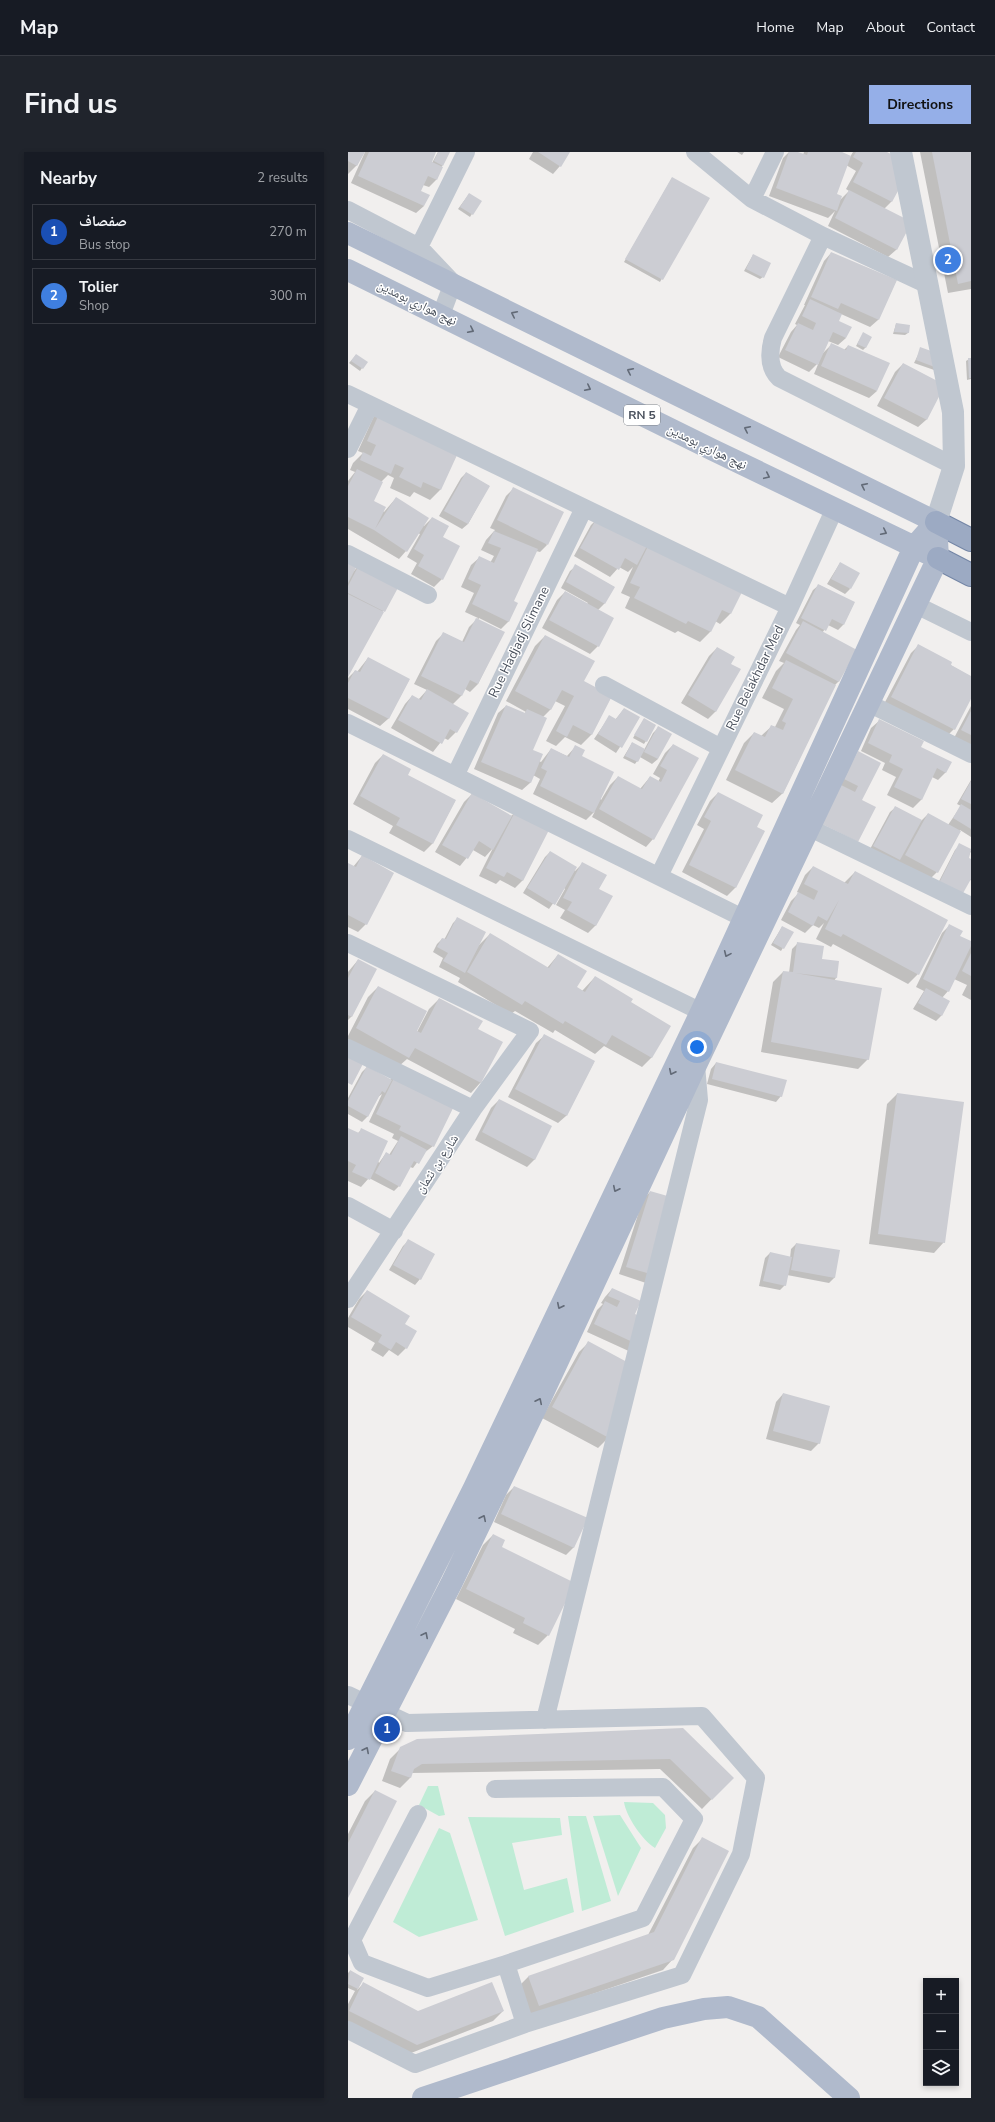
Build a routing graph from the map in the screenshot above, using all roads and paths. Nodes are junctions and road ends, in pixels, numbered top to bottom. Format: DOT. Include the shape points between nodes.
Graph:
graph roads {
  1 [pos="466,152"];
  2 [pos="695,152"];
  3 [pos="775,152"];
  4 [pos="901,152"];
  5 [pos="752,198"];
  6 [pos="348,210"];
  7 [pos="348,233"];
  8 [pos="823,236"];
  9 [pos="419,247"];
  10 [pos="348,270"];
  11 [pos="453,283"];
  12 [pos="926,284"];
  13 [pos="441,315"];
  14 [pos="348,394"];
  15 [pos="370,405"];
  16 [pos="348,449"];
  17 [pos="954,466"];
  18 [pos="584,508"];
  19 [pos="835,508"];
  20 [pos="936,522"];
  21 [pos="971,540"];
  22 [pos="914,547"];
  23 [pos="348,554"];
  24 [pos="938,558"];
  25 [pos="971,575"];
  26 [pos="428,595"];
  27 [pos="916,605"];
  28 [pos="790,607"];
  29 [pos="971,632"];
  30 [pos="604,685"];
  31 [pos="868,703"];
  32 [pos="348,723"];
  33 [pos="720,748"];
  34 [pos="971,754"];
  35 [pos="455,776"];
  36 [pos="810,828"];
  37 [pos="348,839"];
  38 [pos="658,876"];
  39 [pos="971,906"];
  40 [pos="743,918"];
  41 [pos="348,943"];
  42 [pos="710,1015"];
  43 [pos="348,1048"];
  44 [pos="696,1065"];
  45 [pos="474,1109"];
  46 [pos="348,1206"];
  47 [pos="394,1230"];
  48 [pos="348,1299"];
  49 [pos="366,1704"];
  50 [pos="545,1720"];
  51 [pos="348,1739"];
  52 [pos="348,1785"];
  53 [pos="495,1789"];
  54 [pos="418,1814"];
  55 [pos="506,1964"];
  56 [pos="525,2024"];
  57 [pos="348,2030"];
  58 [pos="424,2098"];
  59 [pos="849,2098"];
  1 -- 9 [label="street"];
  2 -- 5 [label="street"];
  3 -- 5 [label="street"];
  4 -- 12 [label="street"];
  5 -- 8 [label="street"];
  6 -- 9 [label="street"];
  7 -- 11 [label="main road, RN 5"];
  8 -- 12 [label="street"];
  8 -- 17 [label="street" via="773,338 770,355 772,369 779,378"];
  9 -- 11 [label="street"];
  10 -- 13 [label="main road, نهج هواري بومدين / RN 5"];
  11 -- 13 [label="street"];
  20 -- 11 [label="main road, RN 5, one-way"];
  12 -- 17 [label="street" via="953,412"];
  13 -- 19 [label="main road, نهج هواري بومدين / RN 5, one-way"];
  14 -- 15 [label="street"];
  15 -- 16 [label="street"];
  15 -- 18 [label="street"];
  17 -- 20 [label="street"];
  18 -- 28 [label="street"];
  18 -- 35 [label="street, Rue Hadjadj Slimane"];
  19 -- 22 [label="main road, نهج هواري بومدين / RN 5, one-way"];
  19 -- 28 [label="street, Rue Belakhdar Med"];
  20 -- 21 [label="highway, RN 5"];
  20 -- 22 [label="main road"];
  20 -- 24 [label="main road"];
  22 -- 24 [label="main road, نهج هواري بومدين / RN 5"];
  22 -- 40 [label="main road"];
  23 -- 26 [label="street"];
  24 -- 25 [label="highway, RN 5"];
  24 -- 27 [label="main road"];
  27 -- 29 [label="street"];
  27 -- 31 [label="main road"];
  28 -- 33 [label="street, Rue Belakhdar Med"];
  30 -- 33 [label="street"];
  31 -- 34 [label="street"];
  31 -- 36 [label="main road"];
  32 -- 35 [label="street"];
  33 -- 38 [label="street, Rue Belakhdar Med"];
  35 -- 38 [label="street"];
  36 -- 39 [label="street"];
  36 -- 42 [label="main road"];
  37 -- 42 [label="street"];
  38 -- 40 [label="street"];
  40 -- 42 [label="main road, one-way"];
  41 -- 45 [label="street, شارع بن نثمان" via="530,1030"];
  42 -- 44 [label="main road"];
  42 -- 49 [label="main road, one-way"];
  43 -- 45 [label="street"];
  49 -- 44 [label="main road, one-way" via="452,1582"];
  44 -- 50 [label="street" via="699,1100"];
  45 -- 47 [label="street, شارع بن نثمان"];
  46 -- 47 [label="street"];
  47 -- 48 [label="street, شارع بن نثمان"];
  49 -- 50 [label="street" via="407,1723"];
  49 -- 51 [label="main road"];
  52 -- 49 [label="main road, one-way"];
  50 -- 56 [label="street" via="702,1716 756,1778 741,1854 682,1975"];
  53 -- 55 [label="street" via="663,1787 694,1819 643,1918"];
  54 -- 55 [label="street" via="352,1940 362,1963 428,1988"];
  55 -- 56 [label="street"];
  56 -- 57 [label="street" via="415,2064"];
  58 -- 59 [label="main road" via="663,2018 704,2009 728,2007 758,2017"];
}
